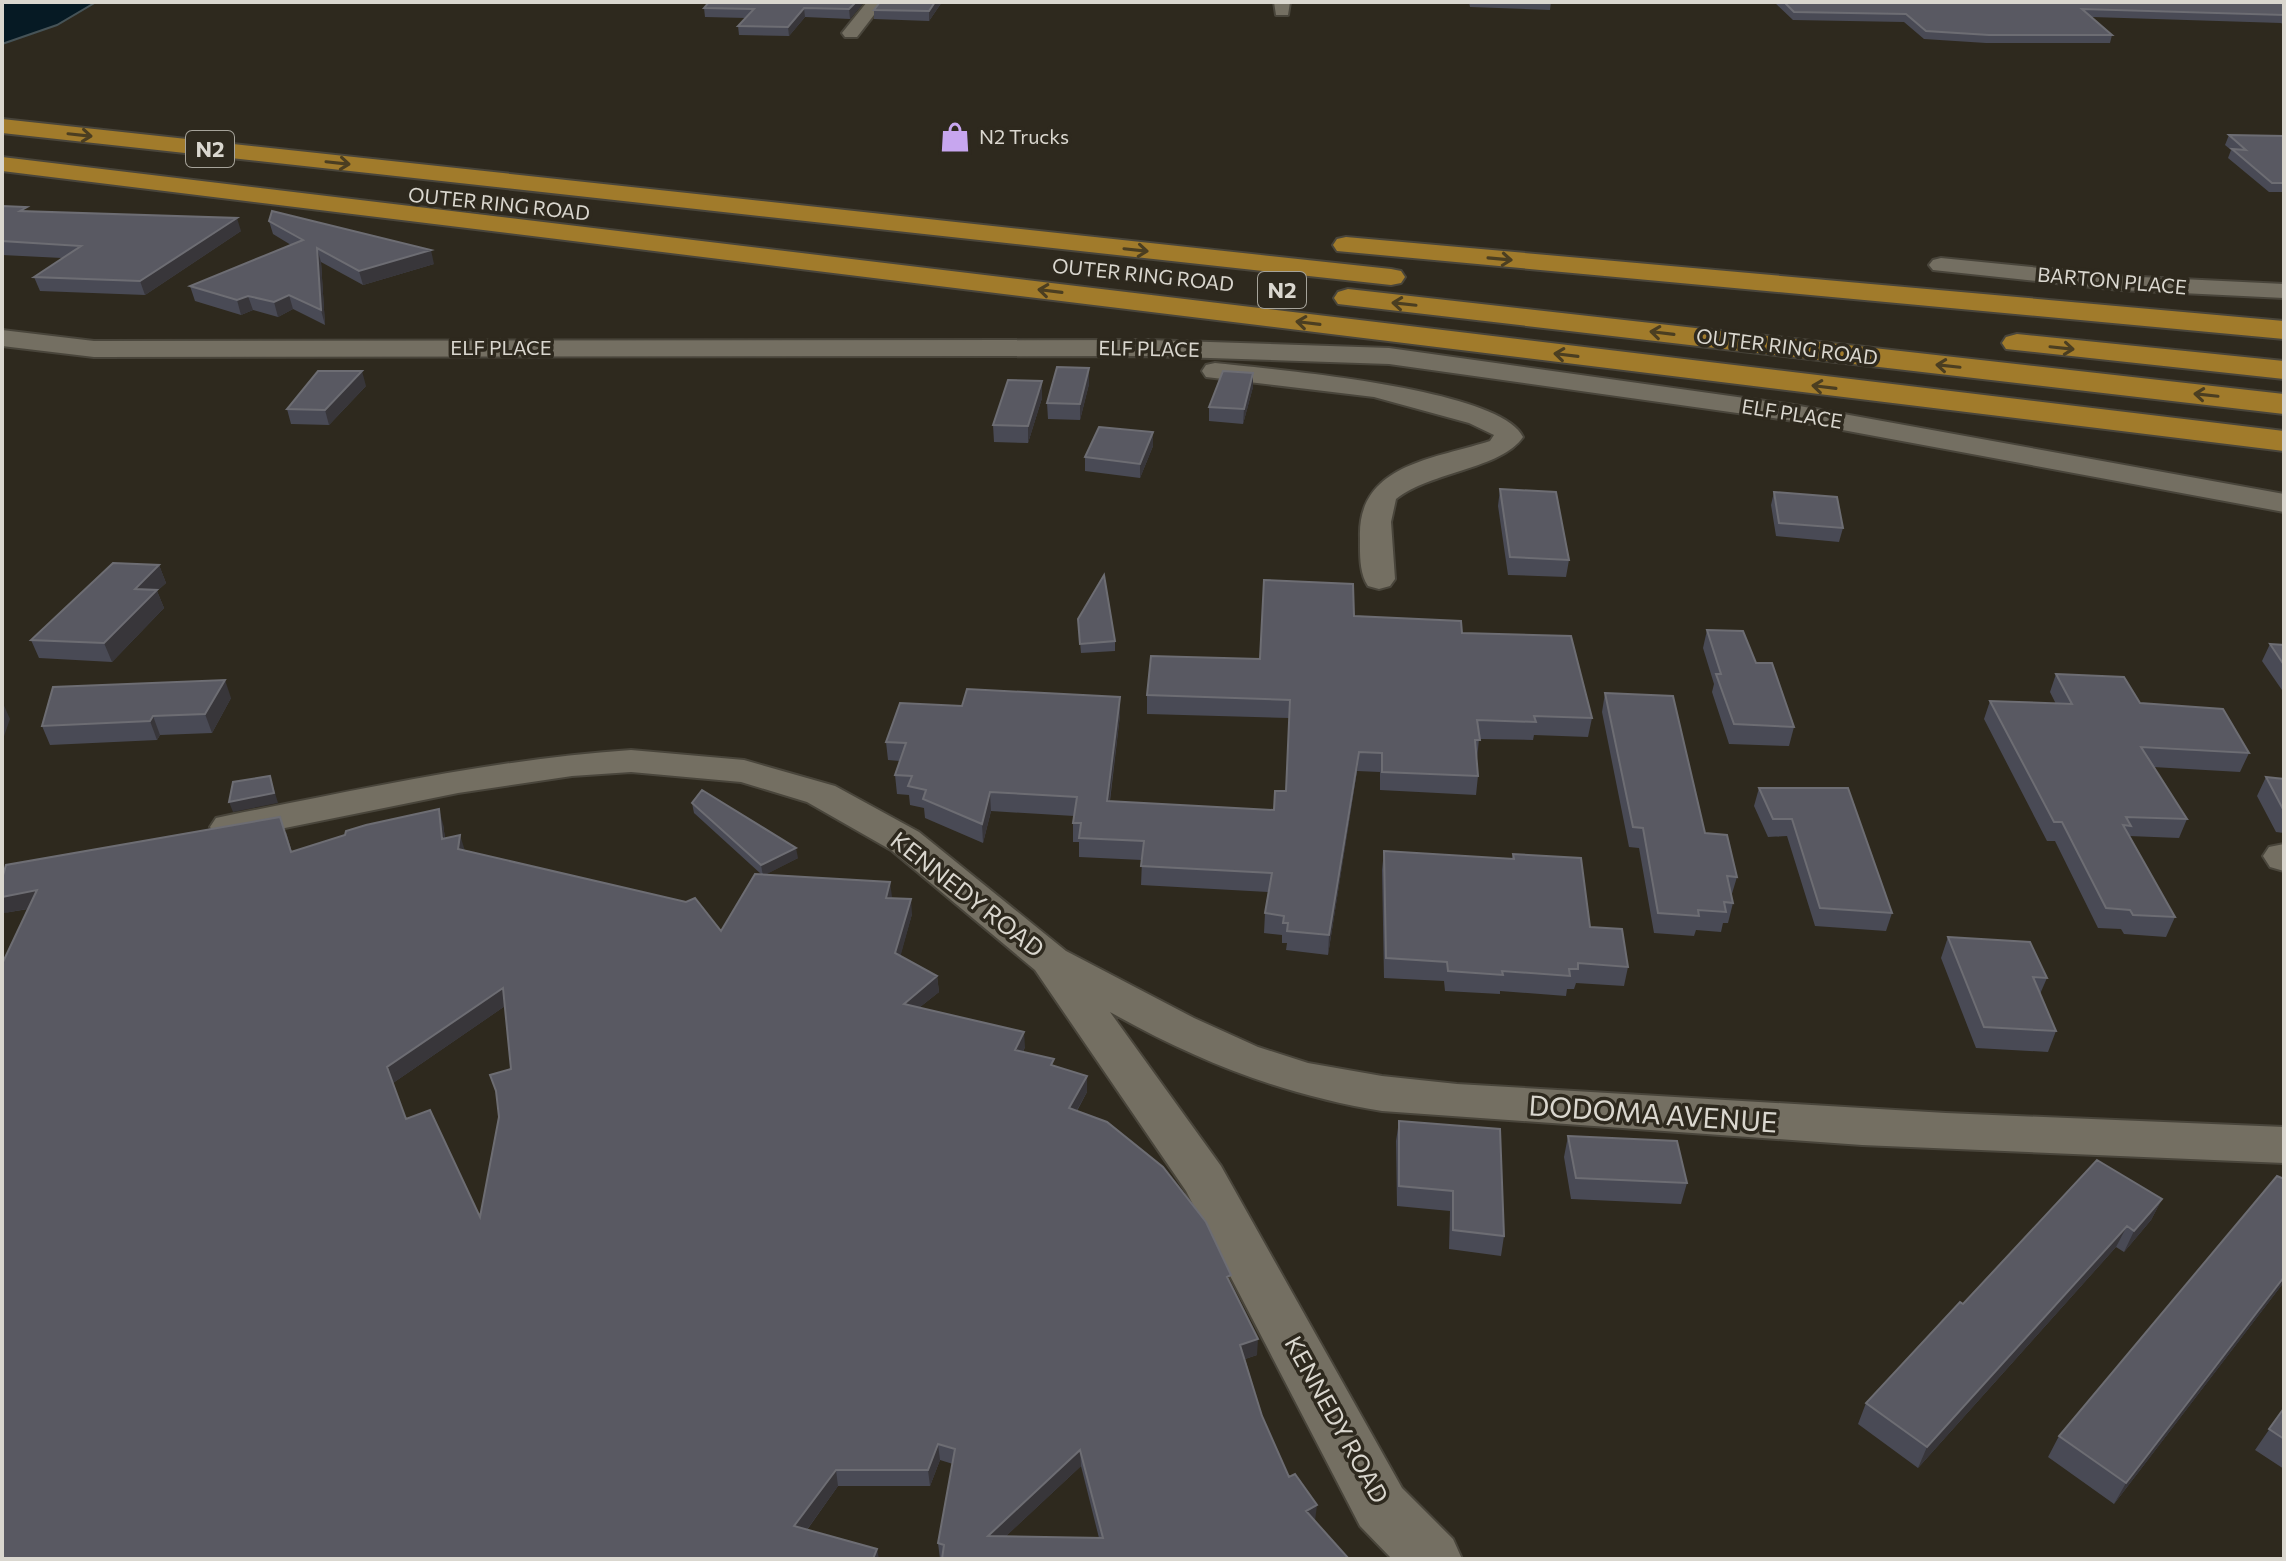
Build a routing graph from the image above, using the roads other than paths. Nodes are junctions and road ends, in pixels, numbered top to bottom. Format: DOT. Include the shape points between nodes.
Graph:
graph roads {
  1 [pos="876,2"];
  2 [pos="851,33"];
  3 [pos="2,126"];
  4 [pos="2,151"];
  5 [pos="2,164"];
  6 [pos="418,171"];
  7 [pos="1292,241"];
  8 [pos="1323,243"];
  9 [pos="1941,265"];
  10 [pos="1791,284"];
  11 [pos="2284,291"];
  12 [pos="1555,295"];
  13 [pos="2284,311"];
  14 [pos="2284,330"];
  15 [pos="2,338"];
  16 [pos="1988,340"];
  17 [pos="1148,348"];
  18 [pos="2284,370"];
  19 [pos="1901,396"];
  20 [pos="2284,404"];
  21 [pos="2284,441"];
  22 [pos="2284,463"];
  23 [pos="2284,503"];
  24 [pos="1379,579"];
  25 [pos="184,835"];
  26 [pos="1050,960"];
  27 [pos="2284,1145"];
  28 [pos="1432,1559"];
  1 -- 2 [label="street"];
  3 -- 6 [label="highway, OUTER RING ROAD / N2, one-way"];
  20 -- 4 [label="highway, OUTER RING ROAD / N2, one-way"];
  19 -- 5 [label="highway, one-way"];
  6 -- 7 [label="highway" via="527,173"];
  6 -- 12 [label="highway, OUTER RING ROAD / N2, one-way"];
  8 -- 10 [label="highway, one-way"];
  9 -- 11 [label="street, BARTON PLACE" via="2120,283"];
  10 -- 13 [label="highway" via="1858,283"];
  10 -- 14 [label="highway"];
  15 -- 17 [label="street, ELF PLACE" via="107,349"];
  16 -- 18 [label="highway, one-way"];
  17 -- 23 [label="street, ELF PLACE" via="1389,356 1444,363 1794,413"];
  17 -- 24 [label="street" via="1160,364 1376,389 1479,417 1506,430 1509,437 1500,447 1406,478 1382,494 1376,532"];
  19 -- 21 [label="highway"];
  19 -- 22 [label="highway"];
  25 -- 26 [label="street, KENNEDY ROAD" via="572,765 631,761 744,771 821,794 905,841"];
  26 -- 27 [label="street, DODOMA AVENUE" via="1252,1064 1397,1095 1779,1123"];
  26 -- 28 [label="street, KENNEDY ROAD" via="1204,1179 1381,1507"];
}
